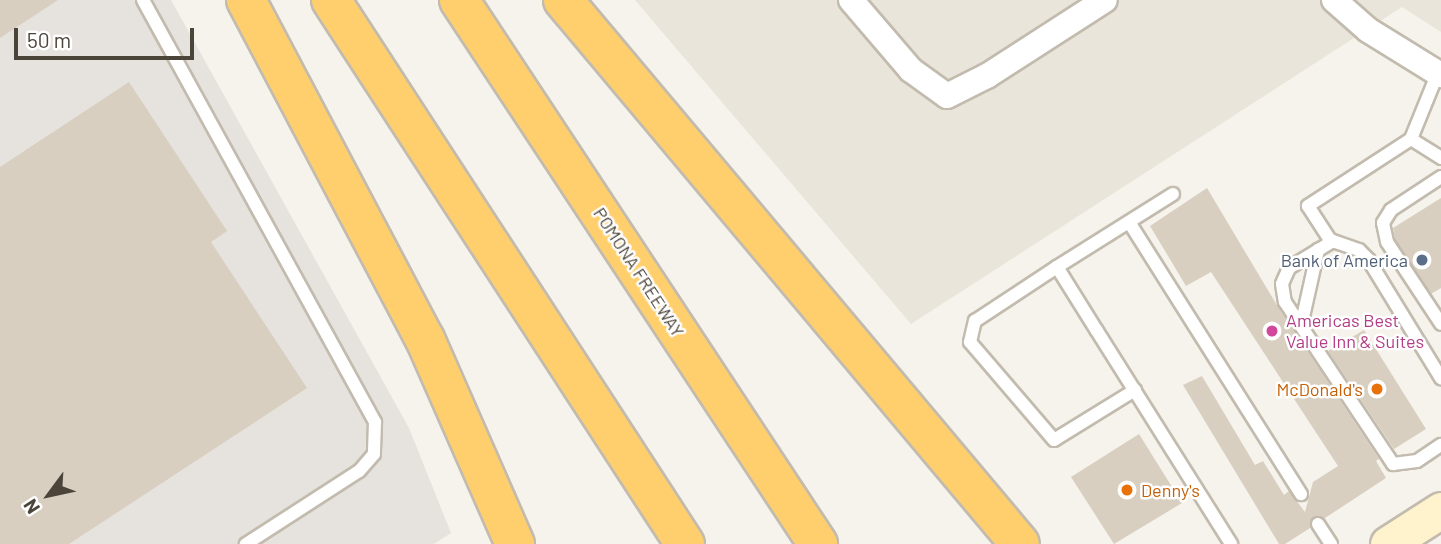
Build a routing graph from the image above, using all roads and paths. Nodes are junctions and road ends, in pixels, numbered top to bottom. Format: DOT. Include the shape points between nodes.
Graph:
graph roads {
  1 [pos="143,0"];
  2 [pos="246,0"];
  3 [pos="331,0"];
  4 [pos="460,0"];
  5 [pos="563,0"];
  6 [pos="851,0"];
  7 [pos="1105,0"];
  8 [pos="1334,0"];
  9 [pos="1440,72"];
  10 [pos="1410,139"];
  11 [pos="1441,158"];
  12 [pos="1441,177"];
  13 [pos="1173,194"];
  14 [pos="1129,222"];
  15 [pos="1333,241"];
  16 [pos="1318,250"];
  17 [pos="1057,267"];
  18 [pos="1441,324"];
  19 [pos="1301,326"];
  20 [pos="1436,357"];
  21 [pos="1441,378"];
  22 [pos="1135,390"];
  23 [pos="1441,445"];
  24 [pos="1301,494"];
  25 [pos="1441,510"];
  26 [pos="1318,524"];
  27 [pos="246,544"];
  28 [pos="515,544"];
  29 [pos="685,544"];
  30 [pos="818,544"];
  31 [pos="1020,544"];
  32 [pos="1231,544"];
  33 [pos="1331,544"];
  34 [pos="1388,544"];
  1 -- 27 [label="lane" via="375,422 373,453 359,471"];
  2 -- 28 [label="highway" via="425,339"];
  3 -- 29 [label="highway"];
  4 -- 30 [label="highway, POMONA FREEWAY"];
  5 -- 31 [label="highway"];
  6 -- 7 [label="street" via="911,70 947,96 987,76"];
  8 -- 9 [label="street" via="1368,30"];
  9 -- 10 [label="lane"];
  10 -- 11 [label="lane"];
  10 -- 15 [label="lane" via="1308,206"];
  12 -- 18 [label="lane" via="1391,210 1383,223 1387,242"];
  13 -- 14 [label="lane"];
  14 -- 17 [label="lane"];
  14 -- 24 [label="lane"];
  15 -- 16 [label="lane"];
  15 -- 20 [label="lane" via="1359,250 1368,260"];
  16 -- 19 [label="lane"];
  16 -- 19 [label="lane" via="1289,268 1282,284 1285,302"];
  17 -- 22 [label="lane"];
  17 -- 22 [label="lane" via="975,321 970,342 1054,440"];
  19 -- 23 [label="lane" via="1393,464 1417,461"];
  20 -- 21 [label="lane"];
  22 -- 32 [label="lane"];
  25 -- 34 [label="main road"];
  26 -- 33 [label="lane"];
}
